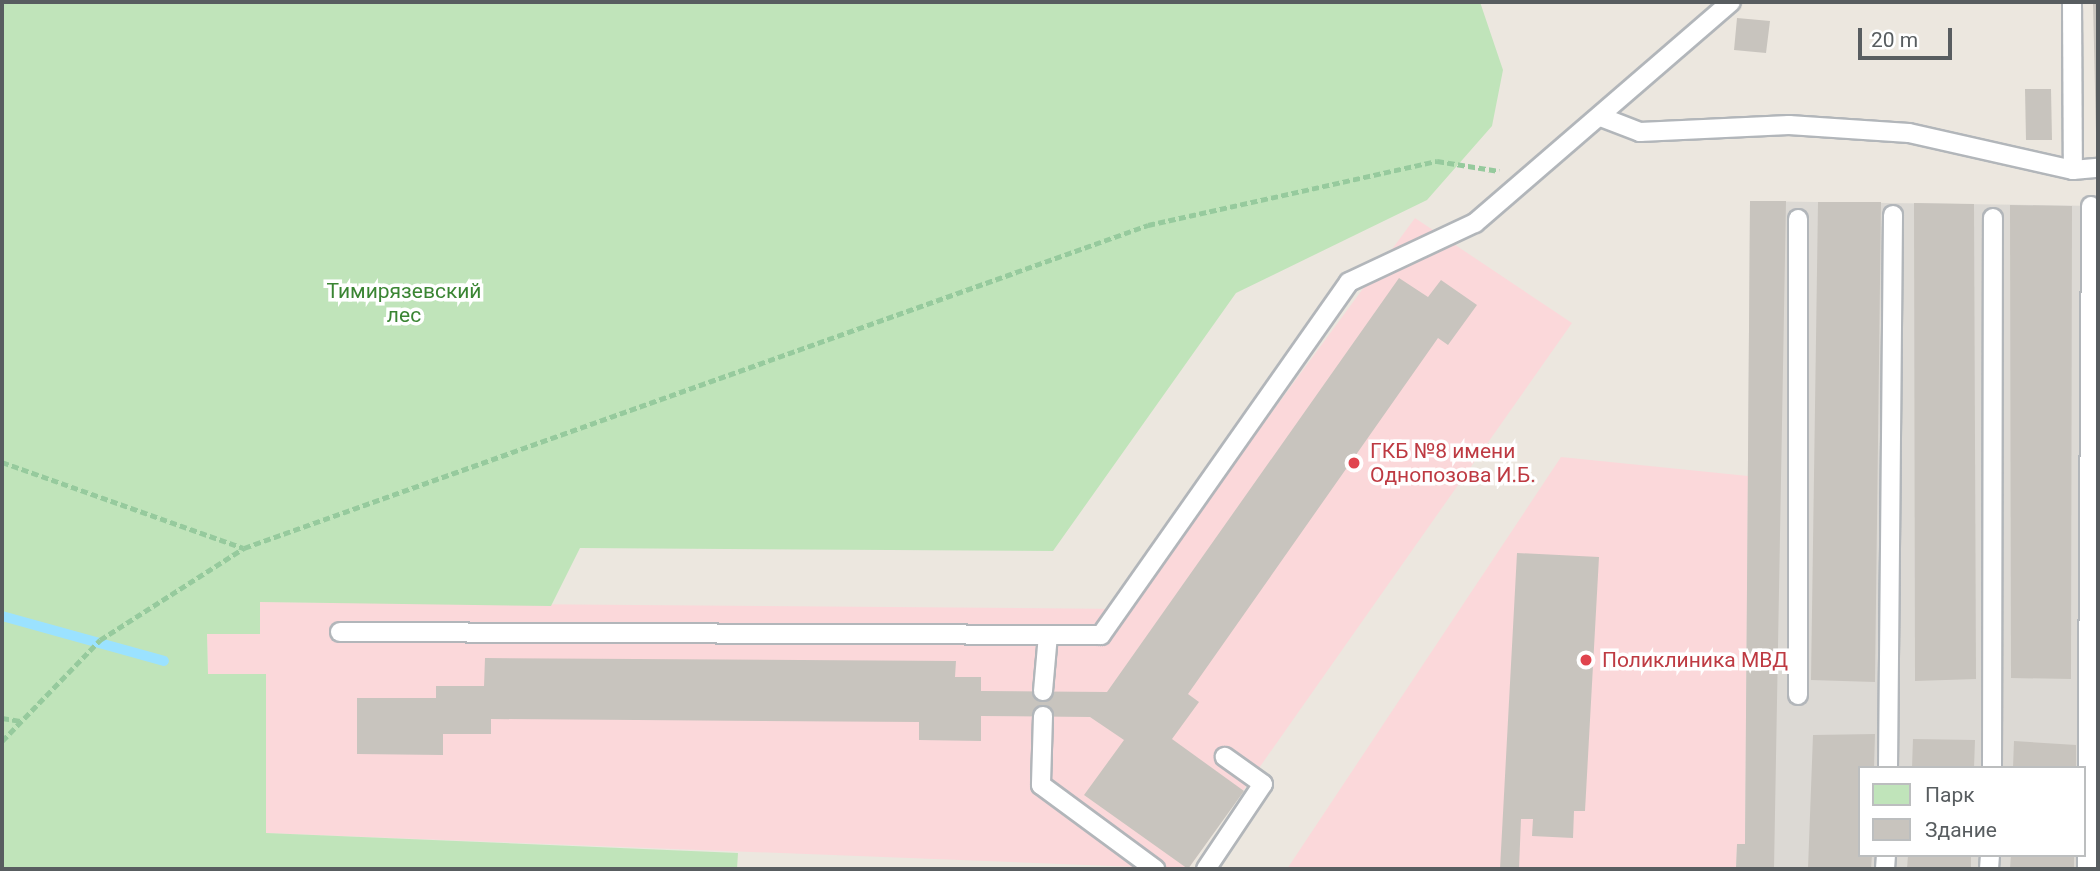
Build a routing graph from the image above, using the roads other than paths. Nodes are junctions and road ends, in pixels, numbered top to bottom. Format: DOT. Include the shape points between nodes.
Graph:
graph roads {
  1 [pos="1731,2"];
  2 [pos="2072,2"];
  3 [pos="1601,117"];
  4 [pos="2098,168"];
  5 [pos="2073,170"];
  6 [pos="2091,206"];
  7 [pos="1893,215"];
  8 [pos="1993,218"];
  9 [pos="1798,219"];
  10 [pos="340,632"];
  11 [pos="1048,635"];
  12 [pos="1043,691"];
  13 [pos="1798,695"];
  14 [pos="1042,716"];
  15 [pos="1225,757"];
  16 [pos="1888,766"];
  17 [pos="1992,766"];
  18 [pos="1155,869"];
  19 [pos="1206,869"];
  20 [pos="2087,869"];
  1 -- 3 [label="lane"];
  2 -- 5 [label="lane"];
  3 -- 5 [label="lane" via="1640,132 1789,125 1909,133"];
  3 -- 11 [label="lane" via="1475,223 1349,282 1101,635"];
  4 -- 5 [label="lane"];
  6 -- 20 [label="lane"];
  7 -- 16 [label="lane"];
  8 -- 17 [label="lane"];
  9 -- 13 [label="lane"];
  10 -- 11 [label="lane"];
  11 -- 12 [label="lane"];
  14 -- 18 [label="lane" via="1041,785"];
  15 -- 19 [label="lane" via="1263,784"];
}
